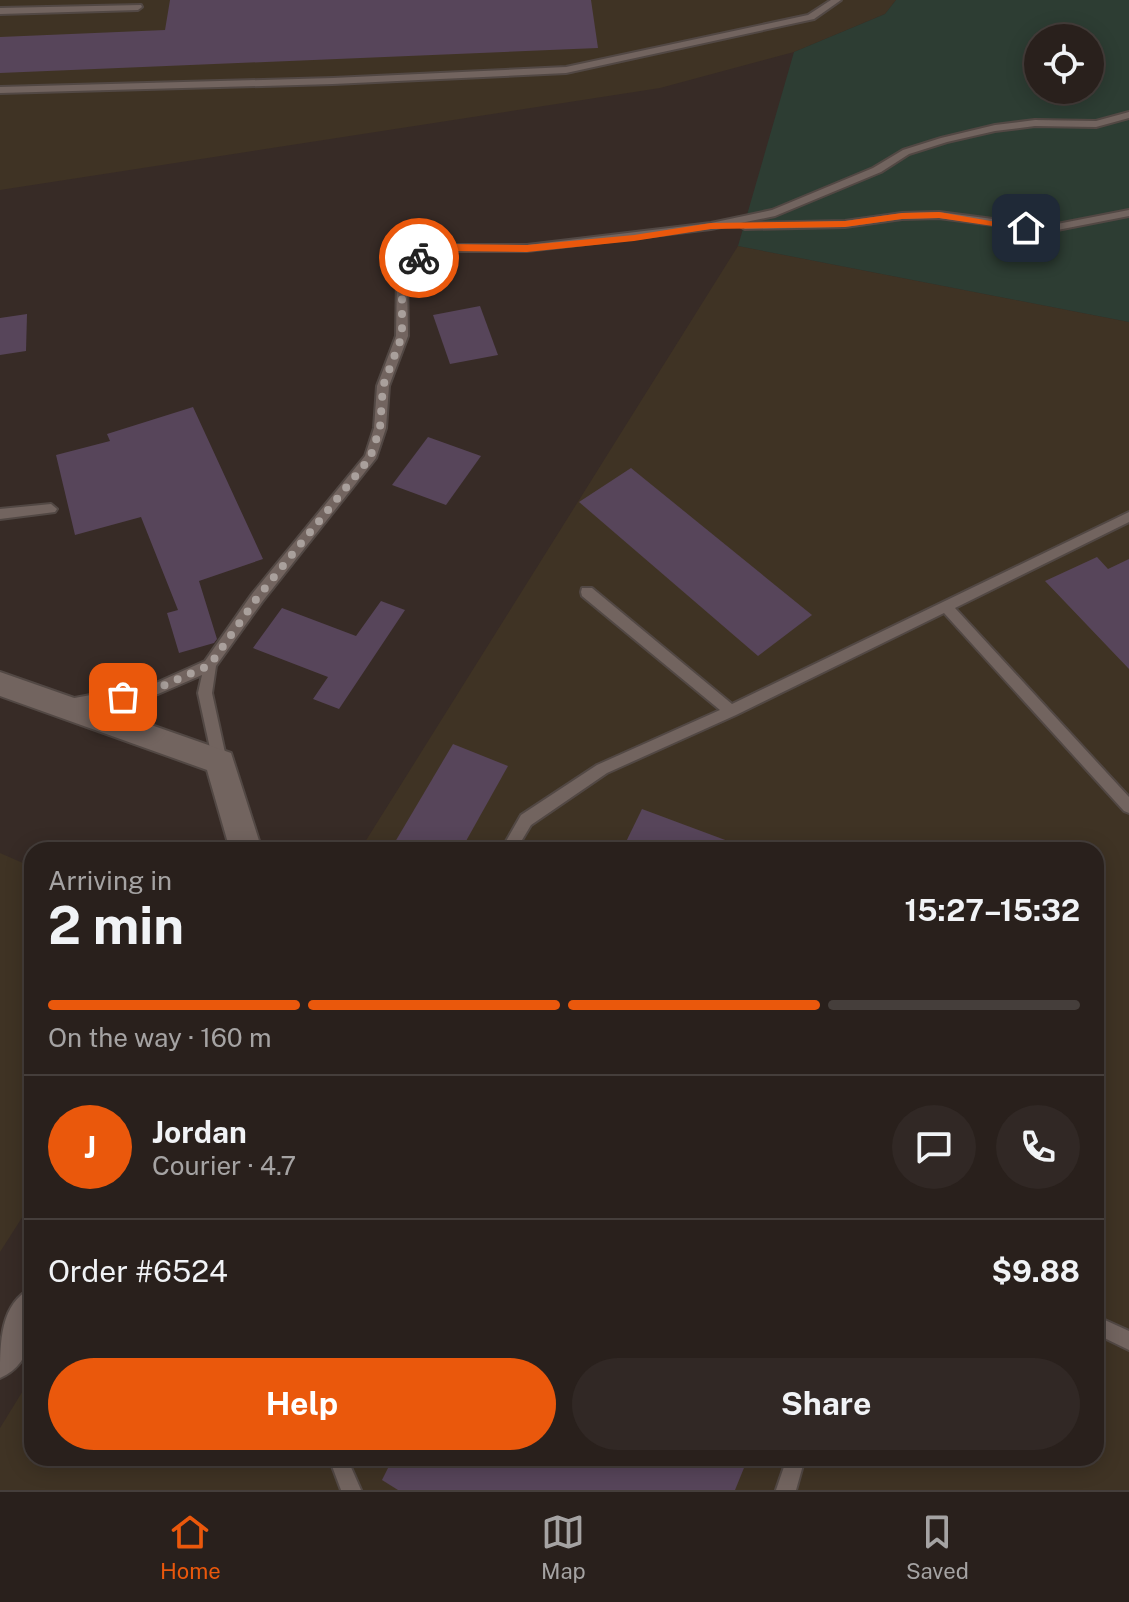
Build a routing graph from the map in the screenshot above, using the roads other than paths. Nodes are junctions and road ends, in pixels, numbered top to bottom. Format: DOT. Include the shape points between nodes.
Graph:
graph roads {
  1 [pos="837,0"];
  2 [pos="138,7"];
  3 [pos="0,11"];
  4 [pos="0,90"];
  5 [pos="1129,115"];
  6 [pos="1129,213"];
  7 [pos="711,226"];
  8 [pos="51,509"];
  9 [pos="0,514"];
  10 [pos="1129,517"];
  11 [pos="587,592"];
  12 [pos="946,606"];
  13 [pos="210,665"];
  14 [pos="0,684"];
  15 [pos="68,706"];
  16 [pos="731,711"];
  17 [pos="220,762"];
  18 [pos="1129,807"];
  19 [pos="244,842"];
  20 [pos="513,842"];
  21 [pos="24,1320"];
  22 [pos="1104,1329"];
  23 [pos="1129,1341"];
  24 [pos="0,1358"];
  25 [pos="341,1466"];
  26 [pos="794,1466"];
  27 [pos="351,1490"];
  28 [pos="786,1490"];
  1 -- 4 [label="lane" via="811,17 566,70"];
  2 -- 3 [label="lane"];
  5 -- 7 [label="lane" via="1096,124 995,128 944,140 906,152 877,170 775,213"];
  6 -- 7 [label="lane" via="1047,229 939,215 845,224"];
  7 -- 13 [label="lane" via="527,248 448,248 413,262 402,278 402,336 383,386 380,428 370,458"];
  8 -- 9 [label="lane"];
  10 -- 12 [label="lane"];
  11 -- 16 [label="lane"];
  12 -- 16 [label="lane"];
  12 -- 18 [label="lane"];
  13 -- 15 [label="lane" via="158,688"];
  13 -- 17 [label="lane" via="205,693"];
  14 -- 15 [label="street"];
  15 -- 17 [label="street"];
  16 -- 20 [label="lane" via="602,769 526,820"];
  17 -- 19 [label="street"];
  21 -- 24 [label="street"];
  22 -- 23 [label="lane"];
  25 -- 27 [label="lane"];
  26 -- 28 [label="lane"];
}
